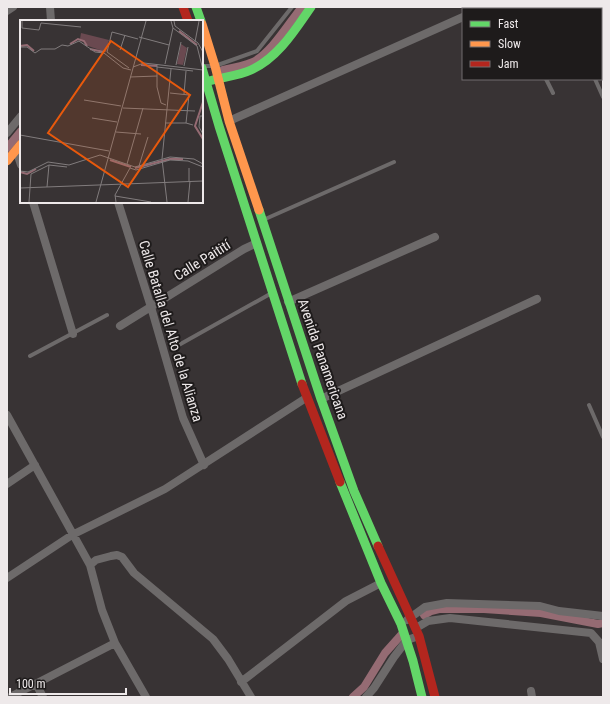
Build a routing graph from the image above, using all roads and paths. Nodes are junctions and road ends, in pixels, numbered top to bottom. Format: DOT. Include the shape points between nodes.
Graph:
graph roads {
  1 [pos="12,7"];
  2 [pos="50,7"];
  3 [pos="183,7"];
  4 [pos="196,7"];
  5 [pos="292,7"];
  6 [pos="311,7"];
  7 [pos="7,11"];
  8 [pos="462,17"];
  9 [pos="51,20"];
  10 [pos="188,20"];
  11 [pos="201,20"];
  12 [pos="203,27"];
  13 [pos="215,66"];
  14 [pos="203,67"];
  15 [pos="218,79"];
  16 [pos="546,80"];
  17 [pos="595,80"];
  18 [pos="204,82"];
  19 [pos="553,93"];
  20 [pos="603,97"];
  21 [pos="20,117"];
  22 [pos="229,121"];
  23 [pos="7,133"];
  24 [pos="19,147"];
  25 [pos="7,161"];
  26 [pos="394,162"];
  27 [pos="33,203"];
  28 [pos="118,203"];
  29 [pos="262,221"];
  30 [pos="435,237"];
  31 [pos="257,243"];
  32 [pos="272,293"];
  33 [pos="537,299"];
  34 [pos="288,302"];
  35 [pos="151,307"];
  36 [pos="107,315"];
  37 [pos="120,326"];
  38 [pos="73,334"];
  39 [pos="177,346"];
  40 [pos="30,356"];
  41 [pos="306,398"];
  42 [pos="321,399"];
  43 [pos="589,405"];
  44 [pos="7,415"];
  45 [pos="603,437"];
  46 [pos="34,465"];
  47 [pos="204,465"];
  48 [pos="7,484"];
  49 [pos="72,535"];
  50 [pos="90,565"];
  51 [pos="7,578"];
  52 [pos="381,583"];
  53 [pos="603,616"];
  54 [pos="411,617"];
  55 [pos="401,624"];
  56 [pos="417,632"];
  57 [pos="407,640"];
  58 [pos="114,642"];
  59 [pos="603,659"];
  60 [pos="241,682"];
  61 [pos="36,684"];
  62 [pos="7,693"];
  63 [pos="9,697"];
  64 [pos="43,697"];
  65 [pos="146,697"];
  66 [pos="252,697"];
  67 [pos="366,697"];
  68 [pos="422,697"];
  69 [pos="435,697"];
  1 -- 7 [label="street"];
  2 -- 9 [label="street"];
  3 -- 10 [label="main road"];
  4 -- 11 [label="main road"];
  5 -- 13 [label="lane" via="257,51"];
  6 -- 15 [label="main road" via="279,49 259,66"];
  8 -- 22 [label="street"];
  12 -- 13 [label="main road, Avenida Panamericana"];
  13 -- 14 [label="lane"];
  13 -- 15 [label="main road, Avenida Panamericana"];
  15 -- 18 [label="main road"];
  15 -- 22 [label="main road, Avenida Panamericana"];
  16 -- 19 [label="lane"];
  17 -- 20 [label="lane"];
  18 -- 31 [label="main road, Avenida Panamericana"];
  21 -- 23 [label="street"];
  22 -- 29 [label="main road, Avenida Panamericana"];
  24 -- 25 [label="main road"];
  26 -- 29 [label="lane"];
  27 -- 38 [label="street"];
  28 -- 35 [label="street, Calle Batalla del Alto de la Alianza"];
  29 -- 34 [label="main road, Avenida Panamericana"];
  30 -- 34 [label="street"];
  31 -- 32 [label="main road, Avenida Panamericana"];
  31 -- 35 [label="street, Calle Paitití"];
  32 -- 39 [label="lane"];
  32 -- 41 [label="main road, Avenida Panamericana"];
  33 -- 42 [label="street"];
  34 -- 42 [label="main road, Avenida Panamericana"];
  35 -- 37 [label="street, Calle Paitití"];
  35 -- 47 [label="street, Calle Batalla del Alto de la Alianza" via="182,418"];
  36 -- 38 [label="lane"];
  38 -- 40 [label="lane"];
  41 -- 47 [label="street"];
  41 -- 52 [label="main road, Avenida Panamericana"];
  42 -- 54 [label="main road, Avenida Panamericana" via="354,491"];
  43 -- 45 [label="lane"];
  44 -- 46 [label="street"];
  46 -- 48 [label="street"];
  46 -- 49 [label="street"];
  47 -- 49 [label="street" via="166,489"];
  49 -- 50 [label="street"];
  49 -- 51 [label="street"];
  50 -- 58 [label="street"];
  50 -- 60 [label="street" via="96,560 111,556 122,557 134,573 213,639"];
  52 -- 55 [label="main road, Avenida Panamericana"];
  52 -- 60 [label="street" via="346,602"];
  53 -- 54 [label="street" via="540,606 460,603 425,607"];
  54 -- 55 [label="street"];
  54 -- 56 [label="main road, Avenida Panamericana"];
  55 -- 57 [label="main road, Avenida Panamericana"];
  56 -- 57 [label="street"];
  56 -- 59 [label="street" via="428,622 450,618 591,633 599,642"];
  56 -- 69 [label="main road, Avenida Panamericana"];
  57 -- 67 [label="street"];
  57 -- 68 [label="main road, Avenida Panamericana"];
  58 -- 61 [label="street"];
  58 -- 65 [label="street"];
  60 -- 66 [label="street"];
  61 -- 63 [label="street"];
  61 -- 64 [label="street"];
  62 -- 63 [label="street"];
}
